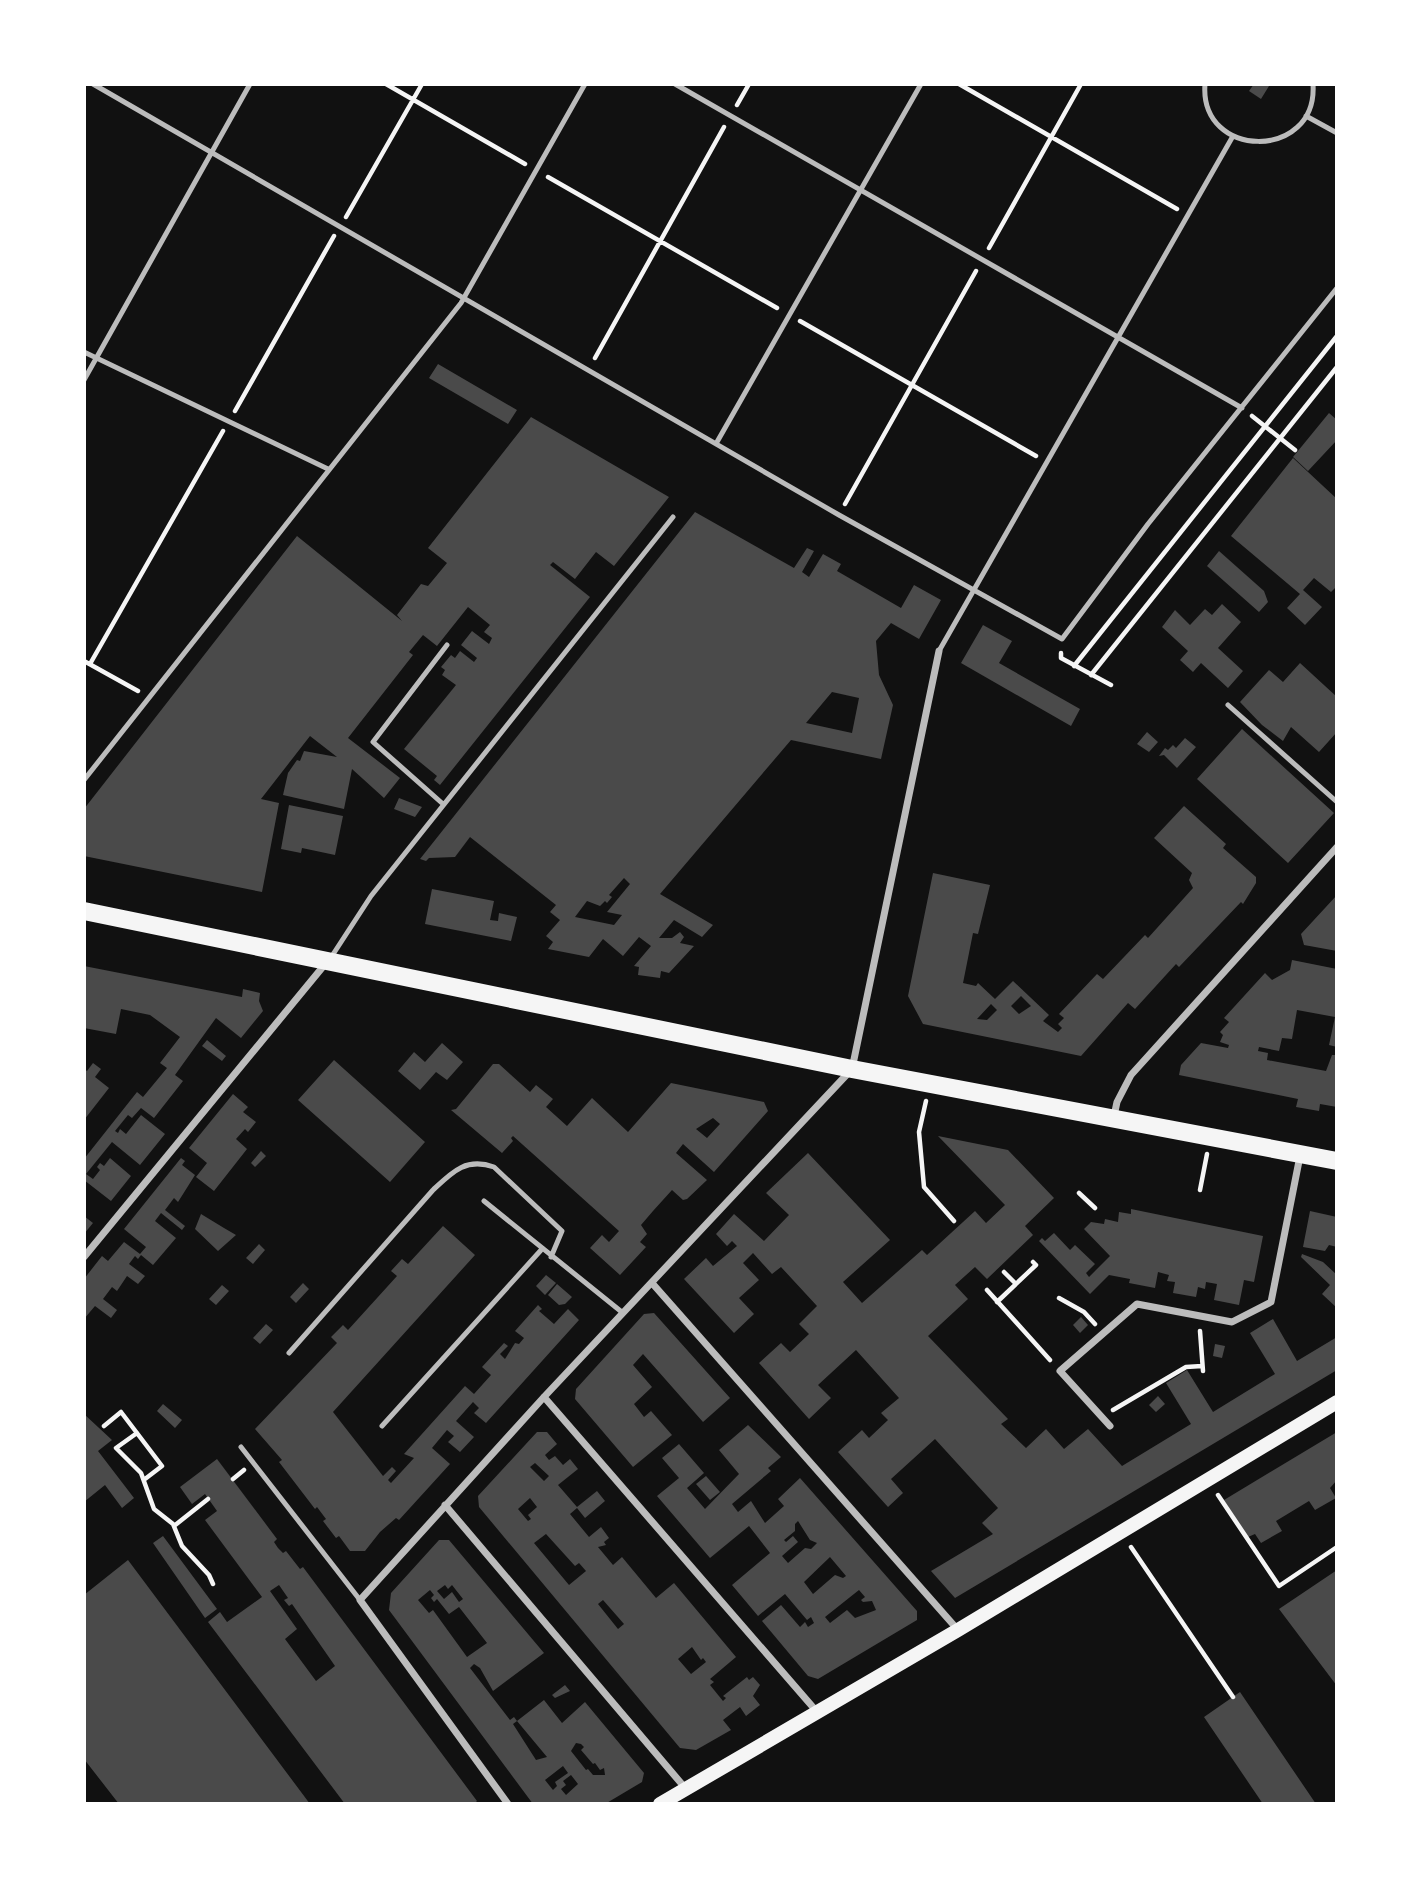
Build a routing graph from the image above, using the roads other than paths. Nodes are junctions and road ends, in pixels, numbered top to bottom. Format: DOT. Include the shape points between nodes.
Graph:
graph roads {
  1 [pos="93,84"];
  2 [pos="250,84"];
  3 [pos="585,84"];
  4 [pos="675,84"];
  5 [pos="921,84"];
  6 [pos="1205,84"];
  7 [pos="1314,84"];
  8 [pos="1306,116"];
  9 [pos="1337,133"];
  10 [pos="1233,136"];
  11 [pos="211,152"];
  12 [pos="860,191"];
  13 [pos="1337,288"];
  14 [pos="464,297"];
  15 [pos="1118,338"];
  16 [pos="84,352"];
  17 [pos="96,358"];
  18 [pos="84,380"];
  19 [pos="1242,408"];
  20 [pos="718,442"];
  21 [pos="328,468"];
  22 [pos="673,517"];
  23 [pos="974,589"];
  24 [pos="447,645"];
  25 [pos="939,650"];
  26 [pos="1228,705"];
  27 [pos="84,780"];
  28 [pos="1337,802"];
  29 [pos="443,804"];
  30 [pos="1335,851"];
  31 [pos="84,911"];
  32 [pos="330,959"];
  33 [pos="852,1069"];
  34 [pos="1113,1121"];
  35 [pos="1300,1155"];
  36 [pos="1337,1161"];
  37 [pos="484,1201"];
  38 [pos="542,1250"];
  39 [pos="84,1257"];
  40 [pos="551,1257"];
  41 [pos="652,1283"];
  42 [pos="624,1313"];
  43 [pos="289,1353"];
  44 [pos="544,1397"];
  45 [pos="1337,1402"];
  46 [pos="382,1426"];
  47 [pos="1110,1426"];
  48 [pos="241,1447"];
  49 [pos="445,1506"];
  50 [pos="360,1600"];
  51 [pos="958,1630"];
  52 [pos="818,1713"];
  53 [pos="687,1789"];
  54 [pos="509,1804"];
  55 [pos="660,1804"];
  1 -- 11 [label="lane"];
  2 -- 11 [label="lane"];
  3 -- 14 [label="lane"];
  4 -- 12 [label="lane"];
  5 -- 12 [label="lane"];
  6 -- 10 [label="lane" via="1213,117"];
  7 -- 8 [label="lane"];
  8 -- 9 [label="lane"];
  8 -- 10 [label="lane" via="1274,141 1260,143"];
  10 -- 15 [label="lane"];
  11 -- 14 [label="lane"];
  11 -- 17 [label="lane"];
  12 -- 15 [label="lane"];
  12 -- 20 [label="lane"];
  13 -- 19 [label="lane"];
  14 -- 20 [label="lane"];
  14 -- 21 [label="lane"];
  15 -- 19 [label="lane"];
  15 -- 23 [label="lane"];
  16 -- 17 [label="lane"];
  17 -- 18 [label="lane"];
  17 -- 21 [label="lane"];
  19 -- 23 [label="lane" via="1062,639"];
  20 -- 23 [label="lane"];
  21 -- 27 [label="lane"];
  22 -- 29 [label="lane"];
  23 -- 25 [label="lane"];
  24 -- 29 [label="lane" via="373,742"];
  25 -- 33 [label="street"];
  26 -- 28 [label="lane"];
  29 -- 32 [label="lane" via="371,895"];
  30 -- 34 [label="street" via="1131,1075"];
  31 -- 32 [label="main road"];
  32 -- 33 [label="main road"];
  32 -- 39 [label="street"];
  33 -- 34 [label="main road"];
  33 -- 41 [label="street"];
  34 -- 35 [label="main road"];
  35 -- 36 [label="main road"];
  35 -- 47 [label="street" via="1271,1302 1231,1322 1137,1304 1060,1371"];
  37 -- 38 [label="lane"];
  38 -- 40 [label="lane"];
  38 -- 46 [label="lane"];
  40 -- 42 [label="lane"];
  40 -- 43 [label="lane" via="562,1231 494,1167 482,1163 458,1167"];
  41 -- 42 [label="street"];
  41 -- 51 [label="street"];
  42 -- 44 [label="street"];
  44 -- 49 [label="street"];
  44 -- 52 [label="street"];
  45 -- 51 [label="main road"];
  48 -- 50 [label="lane"];
  49 -- 50 [label="street"];
  49 -- 53 [label="street"];
  50 -- 54 [label="street"];
  51 -- 52 [label="main road"];
  52 -- 53 [label="main road"];
  53 -- 55 [label="main road"];
}
